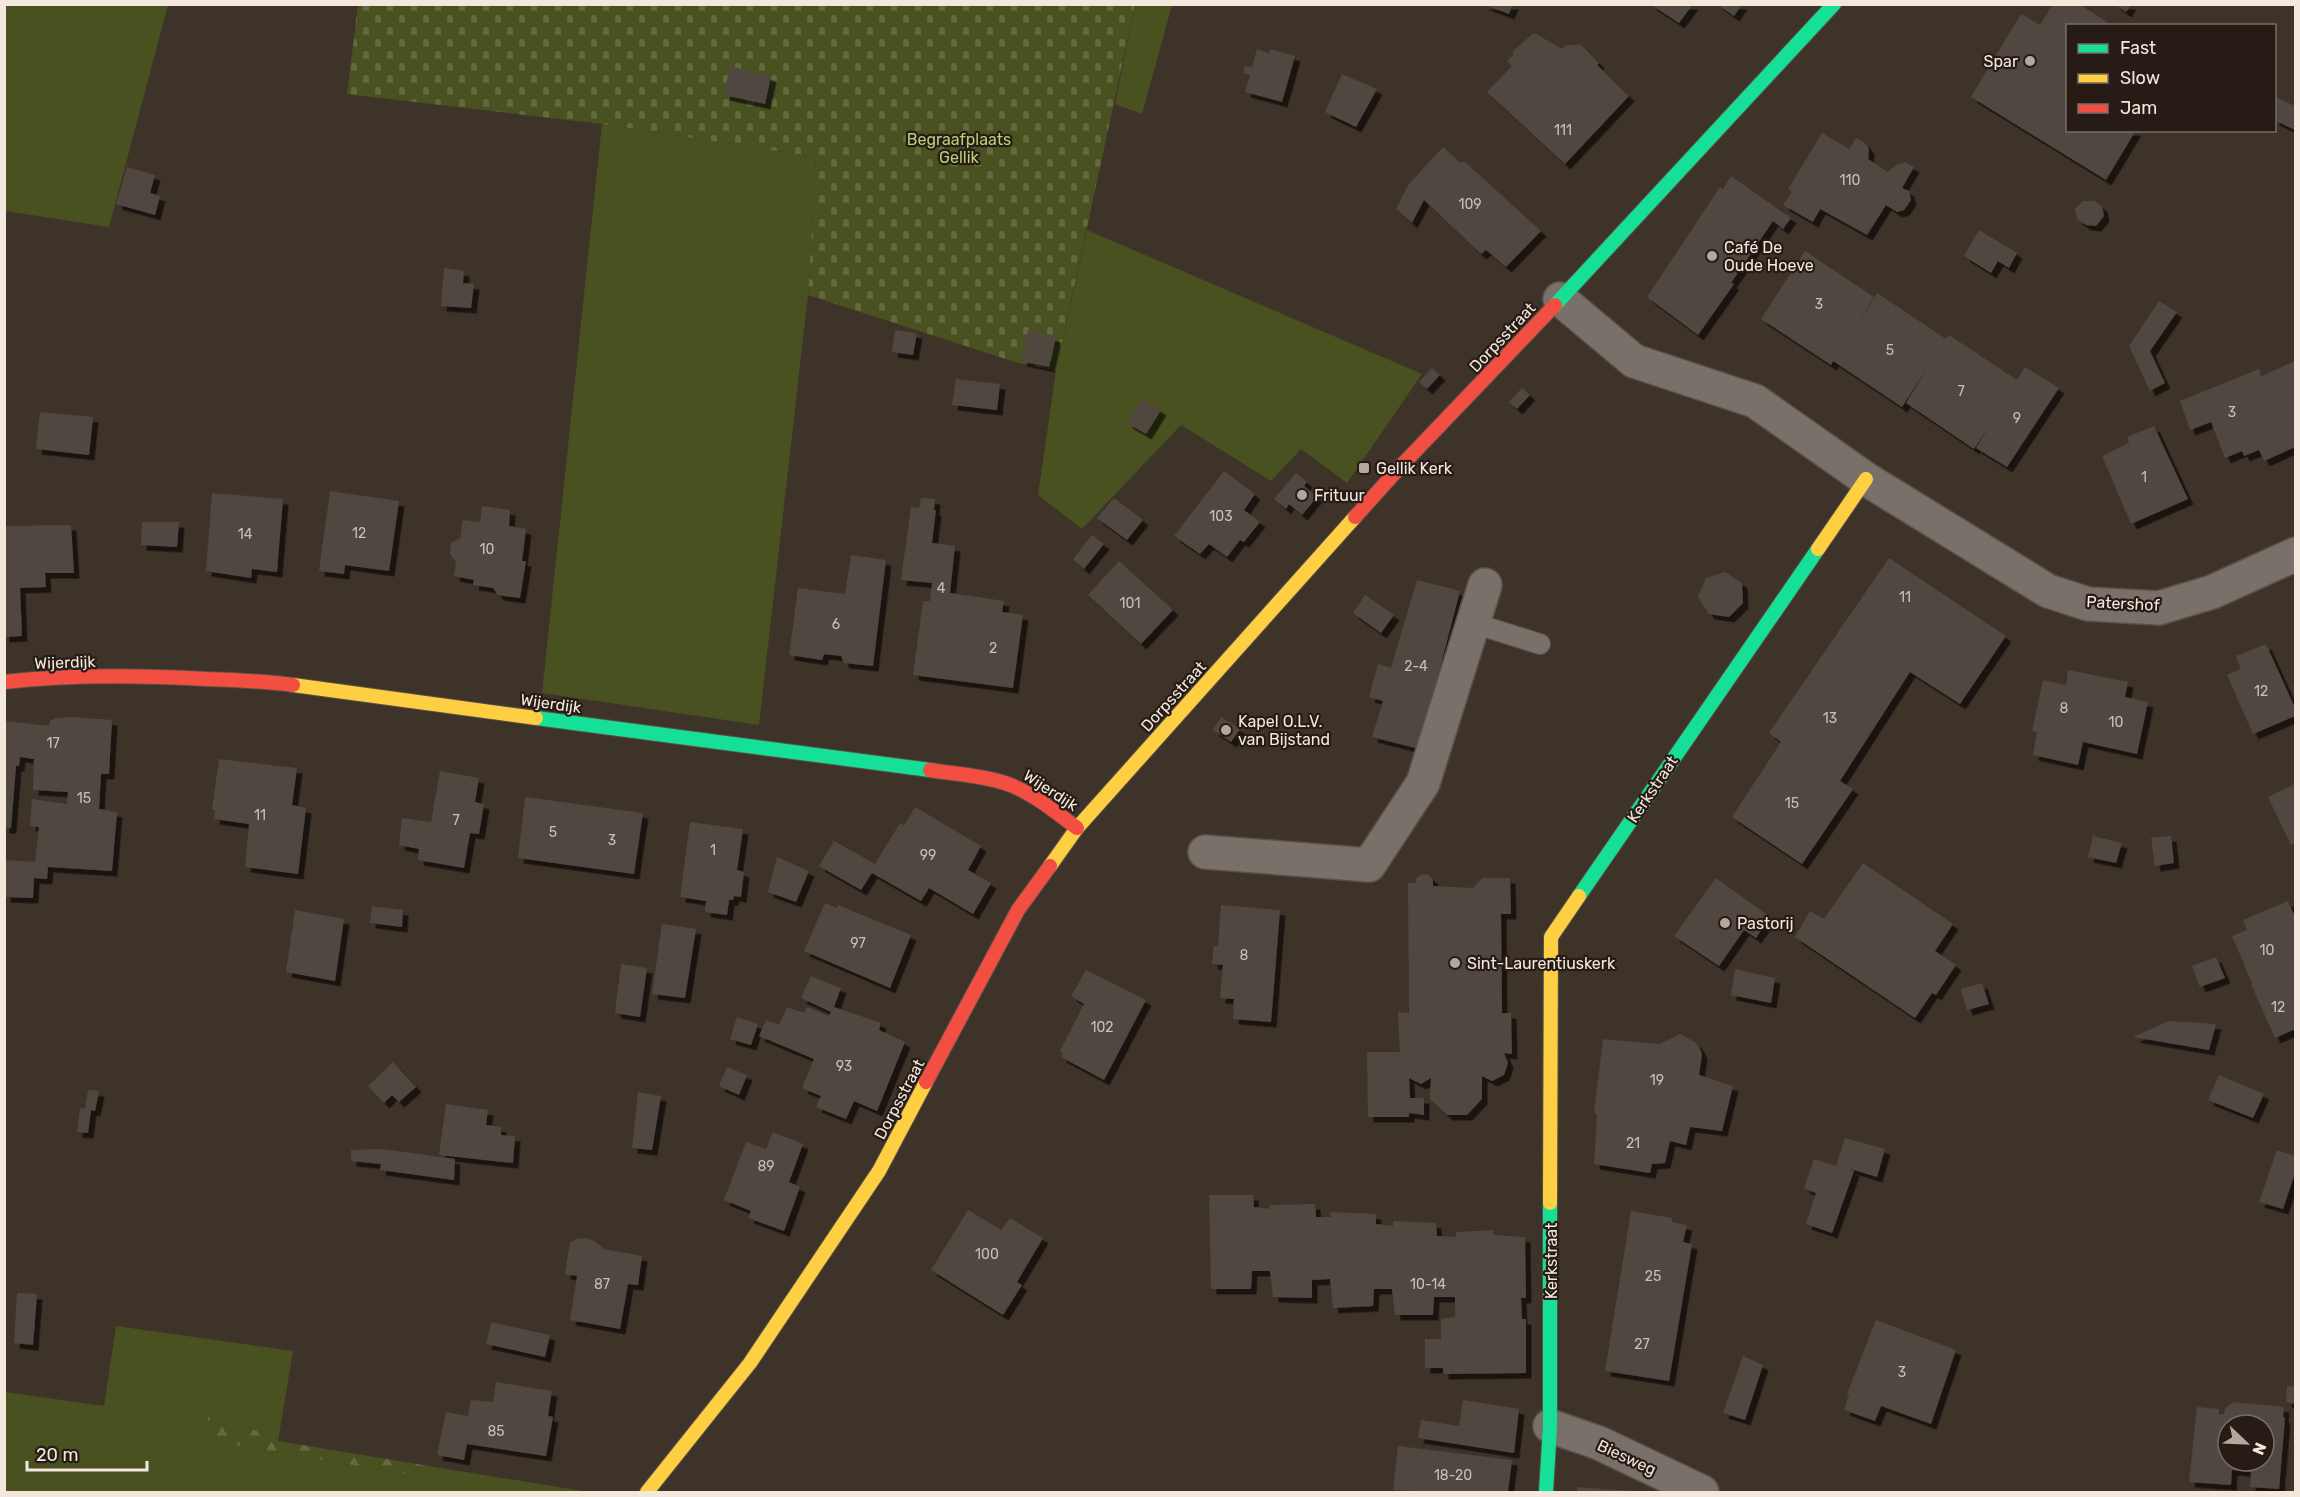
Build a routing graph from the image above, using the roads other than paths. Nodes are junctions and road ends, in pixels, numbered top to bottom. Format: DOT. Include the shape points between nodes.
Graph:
graph roads {
  1 [pos="1834,4"];
  2 [pos="1560,299"];
  3 [pos="1866,479"];
  4 [pos="2295,554"];
  5 [pos="1485,585"];
  6 [pos="1473,623"];
  7 [pos="1540,644"];
  8 [pos="4,682"];
  9 [pos="1077,828"];
  10 [pos="1205,852"];
  11 [pos="1550,1426"];
  12 [pos="647,1492"];
  13 [pos="1546,1492"];
  14 [pos="1702,1492"];
  1 -- 2 [label="street, Dorpsstraat"];
  2 -- 3 [label="street" via="1634,361 1755,401"];
  2 -- 9 [label="street, Dorpsstraat" via="1401,466"];
  3 -- 4 [label="street, Patershof" via="2048,591 2088,604 2159,608 2212,592"];
  3 -- 11 [label="street, Kerkstraat" via="1551,937"];
  5 -- 6 [label="street"];
  6 -- 7 [label="lane"];
  6 -- 10 [label="street" via="1423,783 1369,865"];
  8 -- 9 [label="street, Wijerdijk" via="180,677 279,683 993,778 1024,789"];
  9 -- 12 [label="street, Dorpsstraat" via="1018,910 879,1172 750,1364"];
  11 -- 13 [label="street, Kerkstraat"];
  11 -- 14 [label="street, Biesweg" via="1599,1443"];
}
